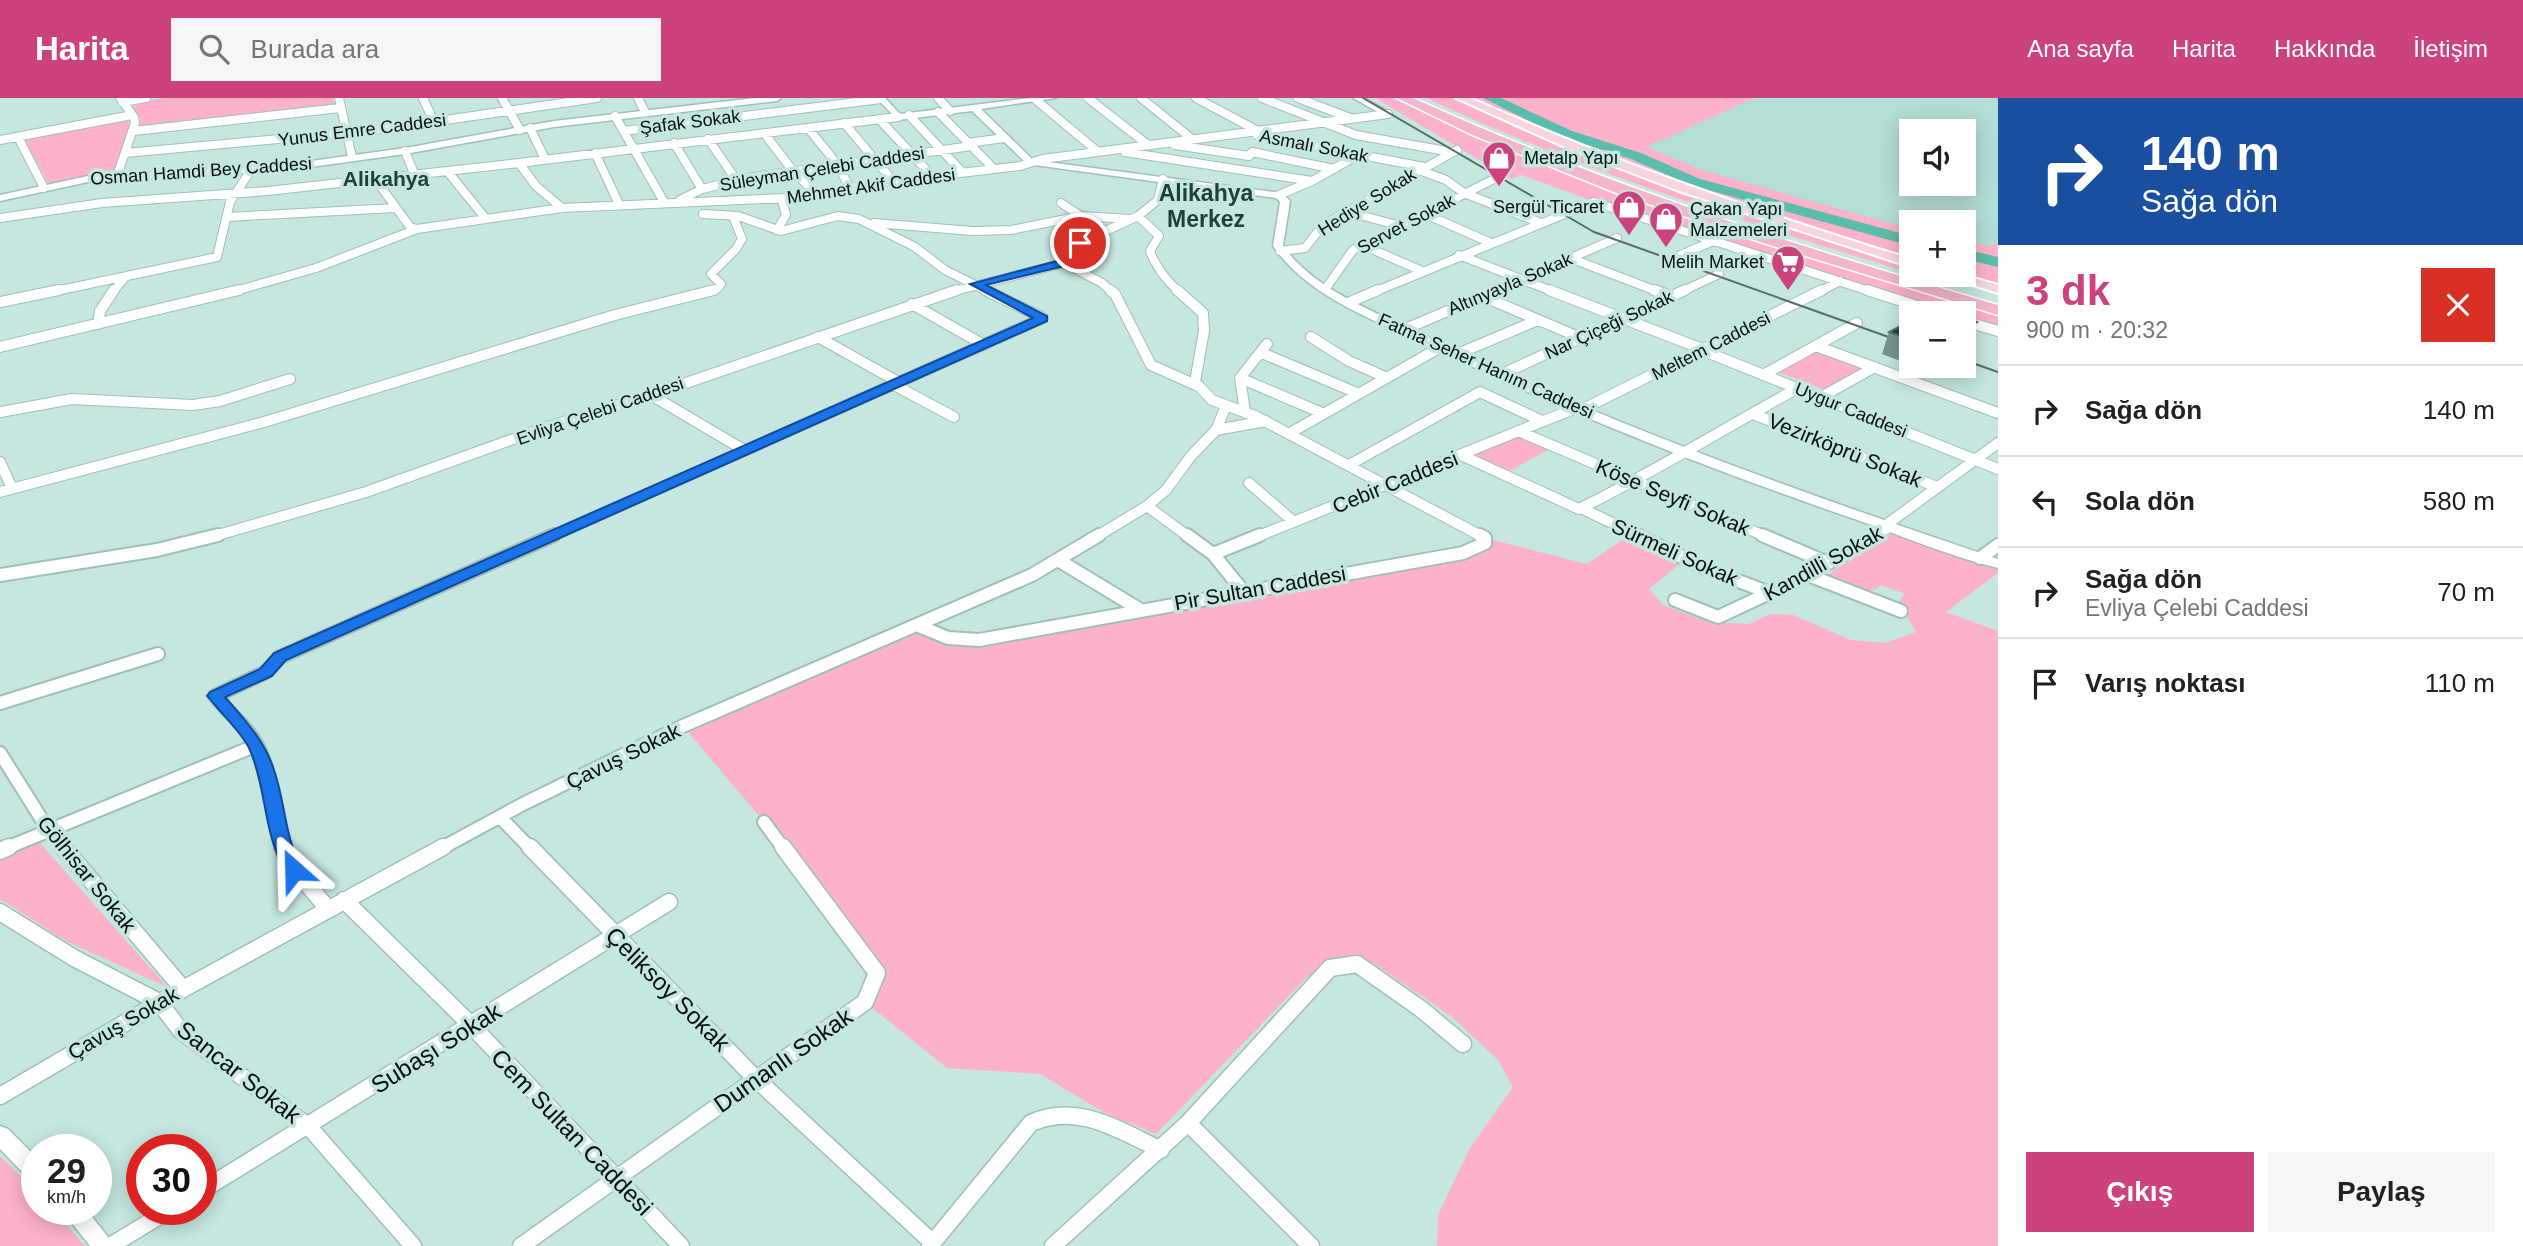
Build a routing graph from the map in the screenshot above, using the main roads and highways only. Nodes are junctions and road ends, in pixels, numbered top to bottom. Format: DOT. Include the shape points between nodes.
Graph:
graph roads {
  1 [pos="1403,98"];
  2 [pos="1417,98"];
  3 [pos="1461,98"];
  4 [pos="1899,259"];
  5 [pos="1976,283"];
  6 [pos="1998,289"];
  7 [pos="1998,303"];
  8 [pos="1998,310"];
  1 -- 8 [label="highway" via="1507,145 1665,206"];
  2 -- 7 [label="highway" via="1547,154 1696,210"];
  3 -- 4 [label="main road" via="1648,175"];
  5 -- 6 [label="main road"];
}
